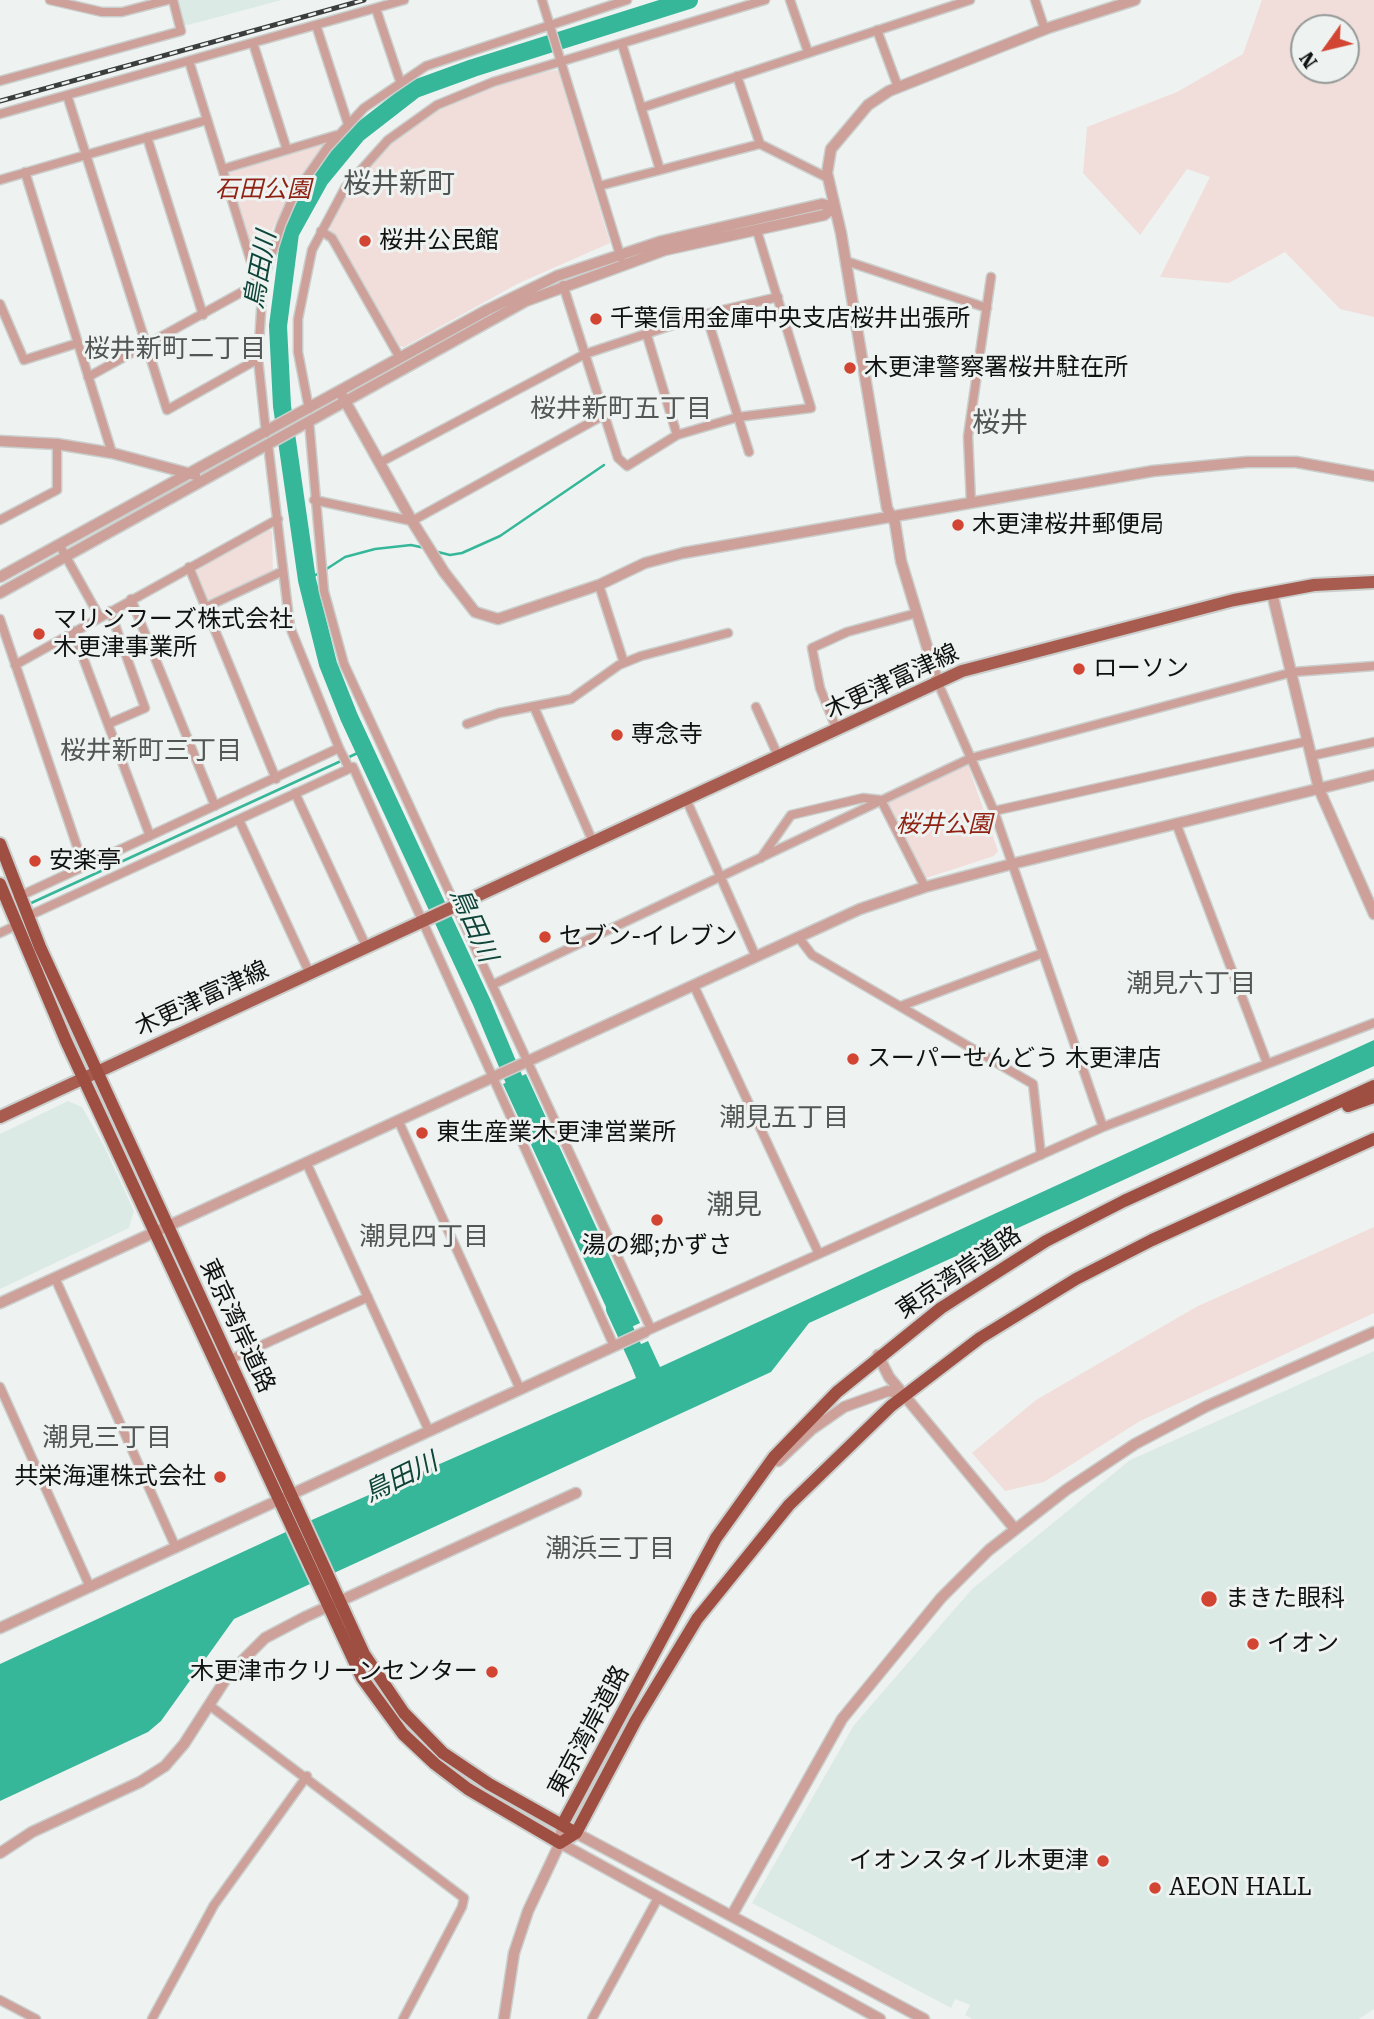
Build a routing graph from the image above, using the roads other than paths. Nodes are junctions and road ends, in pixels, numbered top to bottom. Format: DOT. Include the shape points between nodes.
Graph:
graph roads {
  1 [pos="51,0"];
  2 [pos="170,0"];
  3 [pos="404,0"];
  4 [pos="542,0"];
  5 [pos="627,0"];
  6 [pos="765,0"];
  7 [pos="790,0"];
  8 [pos="970,0"];
  9 [pos="1035,0"];
  10 [pos="1135,0"];
  11 [pos="376,9"];
  12 [pos="549,24"];
  13 [pos="316,25"];
  14 [pos="877,30"];
  15 [pos="1045,30"];
  16 [pos="253,43"];
  17 [pos="622,44"];
  18 [pos="808,52"];
  19 [pos="560,60"];
  20 [pos="189,61"];
  21 [pos="737,76"];
  22 [pos="0,80"];
  23 [pos="400,82"];
  24 [pos="898,88"];
  25 [pos="67,95"];
  26 [pos="641,107"];
  27 [pos="0,114"];
  28 [pos="207,120"];
  29 [pos="348,124"];
  30 [pos="338,135"];
  31 [pos="147,137"];
  32 [pos="760,144"];
  33 [pos="287,150"];
  34 [pos="86,155"];
  35 [pos="223,169"];
  36 [pos="660,170"];
  37 [pos="25,172"];
  38 [pos="828,177"];
  39 [pos="0,180"];
  40 [pos="599,186"];
  41 [pos="835,207"];
  42 [pos="757,230"];
  43 [pos="321,231"];
  44 [pos="621,259"];
  45 [pos="846,261"];
  46 [pos="991,277"];
  47 [pos="260,283"];
  48 [pos="563,285"];
  49 [pos="778,298"];
  50 [pos="0,304"];
  51 [pos="987,308"];
  52 [pos="706,314"];
  53 [pos="203,315"];
  54 [pos="646,332"];
  55 [pos="78,343"];
  56 [pos="146,346"];
  57 [pos="585,354"];
  58 [pos="400,358"];
  59 [pos="258,359"];
  60 [pos="88,377"];
  61 [pos="342,396"];
  62 [pos="309,409"];
  63 [pos="604,415"];
  64 [pos="738,417"];
  65 [pos="309,421"];
  66 [pos="677,435"];
  67 [pos="267,438"];
  68 [pos="0,441"];
  69 [pos="57,444"];
  70 [pos="749,452"];
  71 [pos="112,453"];
  72 [pos="379,463"];
  73 [pos="1374,476"];
  74 [pos="196,477"];
  75 [pos="314,500"];
  76 [pos="971,503"];
  77 [pos="891,516"];
  78 [pos="278,519"];
  79 [pos="0,520"];
  80 [pos="412,521"];
  81 [pos="63,551"];
  82 [pos="189,567"];
  83 [pos="281,572"];
  84 [pos="0,577"];
  85 [pos="1374,582"];
  86 [pos="599,585"];
  87 [pos="0,593"];
  88 [pos="1272,593"];
  89 [pos="131,599"];
  90 [pos="205,607"];
  91 [pos="110,611"];
  92 [pos="917,612"];
  93 [pos="99,616"];
  94 [pos="0,619"];
  95 [pos="73,631"];
  96 [pos="728,633"];
  97 [pos="624,663"];
  98 [pos="15,665"];
  99 [pos="1374,666"];
  100 [pos="1293,672"];
  101 [pos="938,682"];
  102 [pos="534,707"];
  103 [pos="756,707"];
  104 [pos="108,724"];
  105 [pos="467,724"];
  106 [pos="837,730"];
  107 [pos="1308,741"];
  108 [pos="1374,742"];
  109 [pos="339,748"];
  110 [pos="1311,756"];
  111 [pos="779,758"];
  112 [pos="971,758"];
  113 [pos="349,768"];
  114 [pos="1374,775"];
  115 [pos="276,779"];
  116 [pos="1319,789"];
  117 [pos="295,793"];
  118 [pos="686,799"];
  119 [pos="881,800"];
  120 [pos="215,806"];
  121 [pos="994,811"];
  122 [pos="239,820"];
  123 [pos="1176,823"];
  124 [pos="150,836"];
  125 [pos="593,842"];
  126 [pos="0,844"];
  127 [pos="760,859"];
  128 [pos="1012,864"];
  129 [pos="84,867"];
  130 [pos="721,878"];
  131 [pos="925,887"];
  132 [pos="1,889"];
  133 [pos="18,897"];
  134 [pos="454,905"];
  135 [pos="1374,914"];
  136 [pos="422,920"];
  137 [pos="22,921"];
  138 [pos="0,933"];
  139 [pos="799,938"];
  140 [pos="366,946"];
  141 [pos="1043,953"];
  142 [pos="757,957"];
  143 [pos="309,972"];
  144 [pos="492,985"];
  145 [pos="694,986"];
  146 [pos="901,1006"];
  147 [pos="1374,1023"];
  148 [pos="527,1061"];
  149 [pos="1266,1063"];
  150 [pos="97,1071"];
  151 [pos="493,1077"];
  152 [pos="83,1078"];
  153 [pos="1374,1086"];
  154 [pos="1374,1097"];
  155 [pos="0,1116"];
  156 [pos="398,1120"];
  157 [pos="1103,1127"];
  158 [pos="1278,1130"];
  159 [pos="1374,1139"];
  160 [pos="1041,1155"];
  161 [pos="306,1162"];
  162 [pos="162,1228"];
  163 [pos="819,1254"];
  164 [pos="55,1278"];
  165 [pos="368,1297"];
  166 [pos="0,1303"];
  167 [pos="648,1331"];
  168 [pos="1374,1332"];
  169 [pos="617,1345"];
  170 [pos="878,1355"];
  171 [pos="229,1360"];
  172 [pos="0,1387"];
  173 [pos="520,1389"];
  174 [pos="904,1395"];
  175 [pos="429,1431"];
  176 [pos="755,1482"];
  177 [pos="576,1493"];
  178 [pos="291,1494"];
  179 [pos="278,1500"];
  180 [pos="1014,1528"];
  181 [pos="176,1548"];
  182 [pos="90,1587"];
  183 [pos="339,1602"];
  184 [pos="326,1608"];
  185 [pos="1,1626"];
  186 [pos="209,1704"];
  187 [pos="307,1776"];
  188 [pos="562,1825"];
  189 [pos="576,1832"];
  190 [pos="561,1843"];
  191 [pos="0,1853"];
  192 [pos="658,1898"];
  193 [pos="732,1915"];
  194 [pos="0,2000"];
  195 [pos="36,2019"];
  196 [pos="152,2019"];
  197 [pos="403,2019"];
  198 [pos="504,2019"];
  199 [pos="592,2019"];
  200 [pos="880,2019"];
  201 [pos="924,2019"];
  1 -- 2 [label="street" via="122,12"];
  2 -- 22 [label="street" via="181,31"];
  3 -- 11 [label="street"];
  4 -- 12 [label="street"];
  5 -- 12 [label="street"];
  6 -- 17 [label="street"];
  7 -- 18 [label="street"];
  8 -- 14 [label="street"];
  9 -- 15 [label="street"];
  10 -- 15 [label="street"];
  11 -- 13 [label="street"];
  11 -- 23 [label="street"];
  12 -- 19 [label="street"];
  12 -- 23 [label="street" via="449,56"];
  13 -- 16 [label="street"];
  13 -- 29 [label="street"];
  14 -- 18 [label="street"];
  14 -- 24 [label="street"];
  15 -- 24 [label="street"];
  16 -- 20 [label="street"];
  16 -- 33 [label="street"];
  17 -- 19 [label="street"];
  17 -- 26 [label="street"];
  18 -- 21 [label="street"];
  19 -- 40 [label="street"];
  19 -- 43 [label="street" via="462,94 411,122 388,140 345,188"];
  20 -- 25 [label="street"];
  20 -- 28 [label="street"];
  21 -- 26 [label="street"];
  21 -- 32 [label="street"];
  23 -- 29 [label="street"];
  24 -- 38 [label="street" via="868,105 838,138 831,149"];
  25 -- 27 [label="street"];
  25 -- 34 [label="street"];
  26 -- 36 [label="street"];
  28 -- 31 [label="street"];
  28 -- 35 [label="street"];
  29 -- 30 [label="street"];
  30 -- 33 [label="street"];
  30 -- 47 [label="street" via="294,195"];
  31 -- 34 [label="street"];
  31 -- 53 [label="street"];
  32 -- 36 [label="street"];
  32 -- 38 [label="street"];
  33 -- 35 [label="street"];
  34 -- 37 [label="street"];
  34 -- 56 [label="street"];
  35 -- 47 [label="street"];
  36 -- 40 [label="street"];
  37 -- 39 [label="street"];
  37 -- 55 [label="street"];
  38 -- 41 [label="street"];
  40 -- 44 [label="street"];
  41 -- 42 [label="street" via="824,215"];
  41 -- 44 [label="street" via="822,204 662,241"];
  41 -- 45 [label="street"];
  42 -- 44 [label="street"];
  42 -- 49 [label="street"];
  43 -- 58 [label="street" via="332,238"];
  43 -- 62 [label="street" via="303,285 298,319 298,352"];
  44 -- 48 [label="street"];
  44 -- 58 [label="street" via="523,291"];
  45 -- 51 [label="street"];
  45 -- 77 [label="street"];
  46 -- 51 [label="street"];
  47 -- 53 [label="street"];
  47 -- 59 [label="street"];
  48 -- 57 [label="street"];
  48 -- 61 [label="street"];
  49 -- 52 [label="street"];
  49 -- 64 [label="street" via="811,408"];
  50 -- 55 [label="street" via="24,360"];
  51 -- 76 [label="street" via="968,436"];
  52 -- 54 [label="street"];
  52 -- 64 [label="street"];
  53 -- 56 [label="street"];
  54 -- 57 [label="street"];
  54 -- 66 [label="street"];
  55 -- 60 [label="street"];
  56 -- 59 [label="street" via="167,410"];
  56 -- 60 [label="street"];
  57 -- 63 [label="street"];
  57 -- 72 [label="street"];
  58 -- 61 [label="street"];
  59 -- 67 [label="street"];
  60 -- 71 [label="street"];
  61 -- 62 [label="street"];
  61 -- 65 [label="street"];
  61 -- 72 [label="street"];
  62 -- 67 [label="street"];
  63 -- 66 [label="street" via="618,458 627,466"];
  63 -- 80 [label="street"];
  64 -- 66 [label="street"];
  64 -- 70 [label="street"];
  65 -- 67 [label="street"];
  65 -- 75 [label="street"];
  67 -- 74 [label="street"];
  67 -- 78 [label="street"];
  68 -- 69 [label="street"];
  69 -- 71 [label="street"];
  69 -- 79 [label="street" via="57,490"];
  71 -- 74 [label="street"];
  72 -- 80 [label="street"];
  73 -- 76 [label="street" via="1312,463 1250,461 1153,471"];
  74 -- 81 [label="street"];
  75 -- 80 [label="street"];
  75 -- 134 [label="street" via="324,592 344,664"];
  76 -- 77 [label="street"];
  77 -- 86 [label="street" via="683,553 645,563"];
  77 -- 92 [label="street"];
  78 -- 82 [label="street"];
  78 -- 83 [label="street"];
  80 -- 86 [label="street" via="467,604 484,617 513,616"];
  81 -- 84 [label="street"];
  81 -- 87 [label="street"];
  81 -- 93 [label="street"];
  82 -- 89 [label="street"];
  82 -- 90 [label="street"];
  83 -- 90 [label="street"];
  83 -- 109 [label="street" via="290,627"];
  85 -- 88 [label="main road, 木更津富津線"];
  86 -- 97 [label="street"];
  88 -- 100 [label="street"];
  88 -- 101 [label="main road, 木更津富津線" via="988,663"];
  89 -- 91 [label="street"];
  89 -- 120 [label="street"];
  90 -- 115 [label="street"];
  91 -- 93 [label="street"];
  91 -- 104 [label="street" via="145,708"];
  92 -- 101 [label="street"];
  92 -- 106 [label="street" via="812,648 820,688"];
  93 -- 95 [label="street"];
  94 -- 98 [label="street"];
  95 -- 98 [label="street"];
  95 -- 104 [label="street"];
  96 -- 97 [label="street"];
  97 -- 102 [label="street" via="571,699"];
  98 -- 129 [label="street"];
  99 -- 100 [label="street"];
  100 -- 107 [label="street"];
  100 -- 112 [label="street"];
  101 -- 106 [label="main road, 木更津富津線"];
  101 -- 112 [label="street"];
  102 -- 105 [label="street"];
  102 -- 125 [label="street"];
  103 -- 111 [label="street"];
  104 -- 124 [label="street"];
  106 -- 111 [label="main road, 木更津富津線"];
  107 -- 110 [label="street"];
  107 -- 121 [label="street"];
  108 -- 110 [label="street"];
  109 -- 113 [label="street"];
  109 -- 115 [label="street"];
  110 -- 116 [label="street"];
  111 -- 118 [label="main road, 木更津富津線"];
  112 -- 119 [label="street"];
  112 -- 121 [label="street"];
  113 -- 117 [label="street"];
  113 -- 136 [label="street" via="354,766"];
  114 -- 116 [label="street"];
  115 -- 120 [label="street"];
  116 -- 123 [label="street"];
  116 -- 135 [label="street"];
  117 -- 122 [label="street"];
  117 -- 140 [label="street"];
  118 -- 125 [label="main road, 木更津富津線"];
  118 -- 130 [label="street"];
  119 -- 127 [label="street"];
  119 -- 127 [label="street" via="863,797 791,815"];
  119 -- 131 [label="street"];
  120 -- 124 [label="street"];
  121 -- 128 [label="street"];
  122 -- 137 [label="street"];
  122 -- 143 [label="street"];
  123 -- 128 [label="street"];
  123 -- 149 [label="street"];
  124 -- 129 [label="street"];
  125 -- 134 [label="main road, 木更津富津線"];
  126 -- 133 [label="highway, 東京湾岸道路"];
  127 -- 130 [label="street"];
  128 -- 131 [label="street"];
  128 -- 141 [label="street"];
  129 -- 133 [label="street"];
  130 -- 142 [label="street"];
  130 -- 144 [label="street"];
  131 -- 139 [label="street" via="860,909"];
  132 -- 137 [label="highway, 東京湾岸道路"];
  133 -- 137 [label="highway, 東京湾岸道路"];
  134 -- 136 [label="main road, 木更津富津線"];
  134 -- 144 [label="street"];
  136 -- 140 [label="main road, 木更津富津線"];
  136 -- 151 [label="street"];
  137 -- 138 [label="street"];
  137 -- 150 [label="highway, 東京湾岸道路"];
  137 -- 152 [label="highway, 東京湾岸道路"];
  139 -- 142 [label="street"];
  139 -- 146 [label="street" via="811,955"];
  140 -- 143 [label="main road, 木更津富津線"];
  141 -- 146 [label="street"];
  141 -- 157 [label="street"];
  142 -- 145 [label="street"];
  143 -- 150 [label="main road, 木更津富津線"];
  144 -- 148 [label="street"];
  145 -- 148 [label="street"];
  145 -- 163 [label="street"];
  146 -- 160 [label="street" via="1033,1084"];
  147 -- 149 [label="street"];
  148 -- 151 [label="street"];
  148 -- 167 [label="street"];
  149 -- 157 [label="street"];
  150 -- 152 [label="main road, 木更津富津線"];
  150 -- 162 [label="highway, 東京湾岸道路"];
  151 -- 156 [label="street"];
  151 -- 169 [label="street"];
  152 -- 155 [label="main road, 木更津富津線"];
  152 -- 162 [label="highway, 東京湾岸道路"];
  153 -- 158 [label="highway, 東京湾岸道路"];
  154 -- 158 [label="highway"];
  156 -- 161 [label="street"];
  156 -- 173 [label="street"];
  157 -- 160 [label="street"];
  158 -- 170 [label="highway, 東京湾岸道路" via="1055,1236 975,1283"];
  159 -- 174 [label="highway, 東京湾岸道路" via="1076,1279 990,1332"];
  160 -- 163 [label="street"];
  161 -- 162 [label="street"];
  161 -- 165 [label="street"];
  162 -- 164 [label="street"];
  162 -- 171 [label="highway, 東京湾岸道路"];
  162 -- 179 [label="highway, 東京湾岸道路"];
  163 -- 167 [label="street"];
  164 -- 166 [label="street"];
  164 -- 181 [label="street"];
  165 -- 171 [label="street"];
  165 -- 175 [label="street"];
  167 -- 169 [label="street"];
  168 -- 180 [label="street" via="1171,1425 1119,1454"];
  169 -- 173 [label="street"];
  170 -- 174 [label="street"];
  170 -- 176 [label="highway, 東京湾岸道路" via="804,1424"];
  171 -- 178 [label="highway, 東京湾岸道路"];
  172 -- 182 [label="street"];
  173 -- 175 [label="street"];
  174 -- 176 [label="street" via="894,1390 883,1392 835,1412"];
  174 -- 180 [label="street"];
  174 -- 189 [label="highway, 東京湾岸道路" via="808,1485 705,1609 636,1720"];
  175 -- 178 [label="street"];
  176 -- 188 [label="highway, 東京湾岸道路" via="702,1562"];
  177 -- 183 [label="street"];
  178 -- 179 [label="street"];
  178 -- 183 [label="highway, 東京湾岸道路"];
  179 -- 181 [label="street"];
  179 -- 184 [label="highway, 東京湾岸道路"];
  180 -- 193 [label="street" via="941,1598 856,1699"];
  181 -- 182 [label="street"];
  182 -- 185 [label="street"];
  183 -- 184 [label="street"];
  183 -- 188 [label="highway, 東京湾岸道路" via="386,1690 427,1738 466,1770"];
  184 -- 186 [label="street" via="257,1644"];
  184 -- 190 [label="highway, 東京湾岸道路" via="369,1691 413,1745 468,1789"];
  186 -- 187 [label="street"];
  186 -- 191 [label="street" via="165,1766 32,1832"];
  187 -- 196 [label="street" via="214,1905"];
  187 -- 197 [label="street" via="464,1898"];
  188 -- 189 [label="highway"];
  188 -- 190 [label="street"];
  189 -- 190 [label="highway, 東京湾岸道路"];
  189 -- 193 [label="street"];
  190 -- 192 [label="street"];
  190 -- 198 [label="street" via="517,1942"];
  192 -- 199 [label="street"];
  192 -- 200 [label="street"];
  193 -- 201 [label="street"];
  194 -- 195 [label="street"];
}
